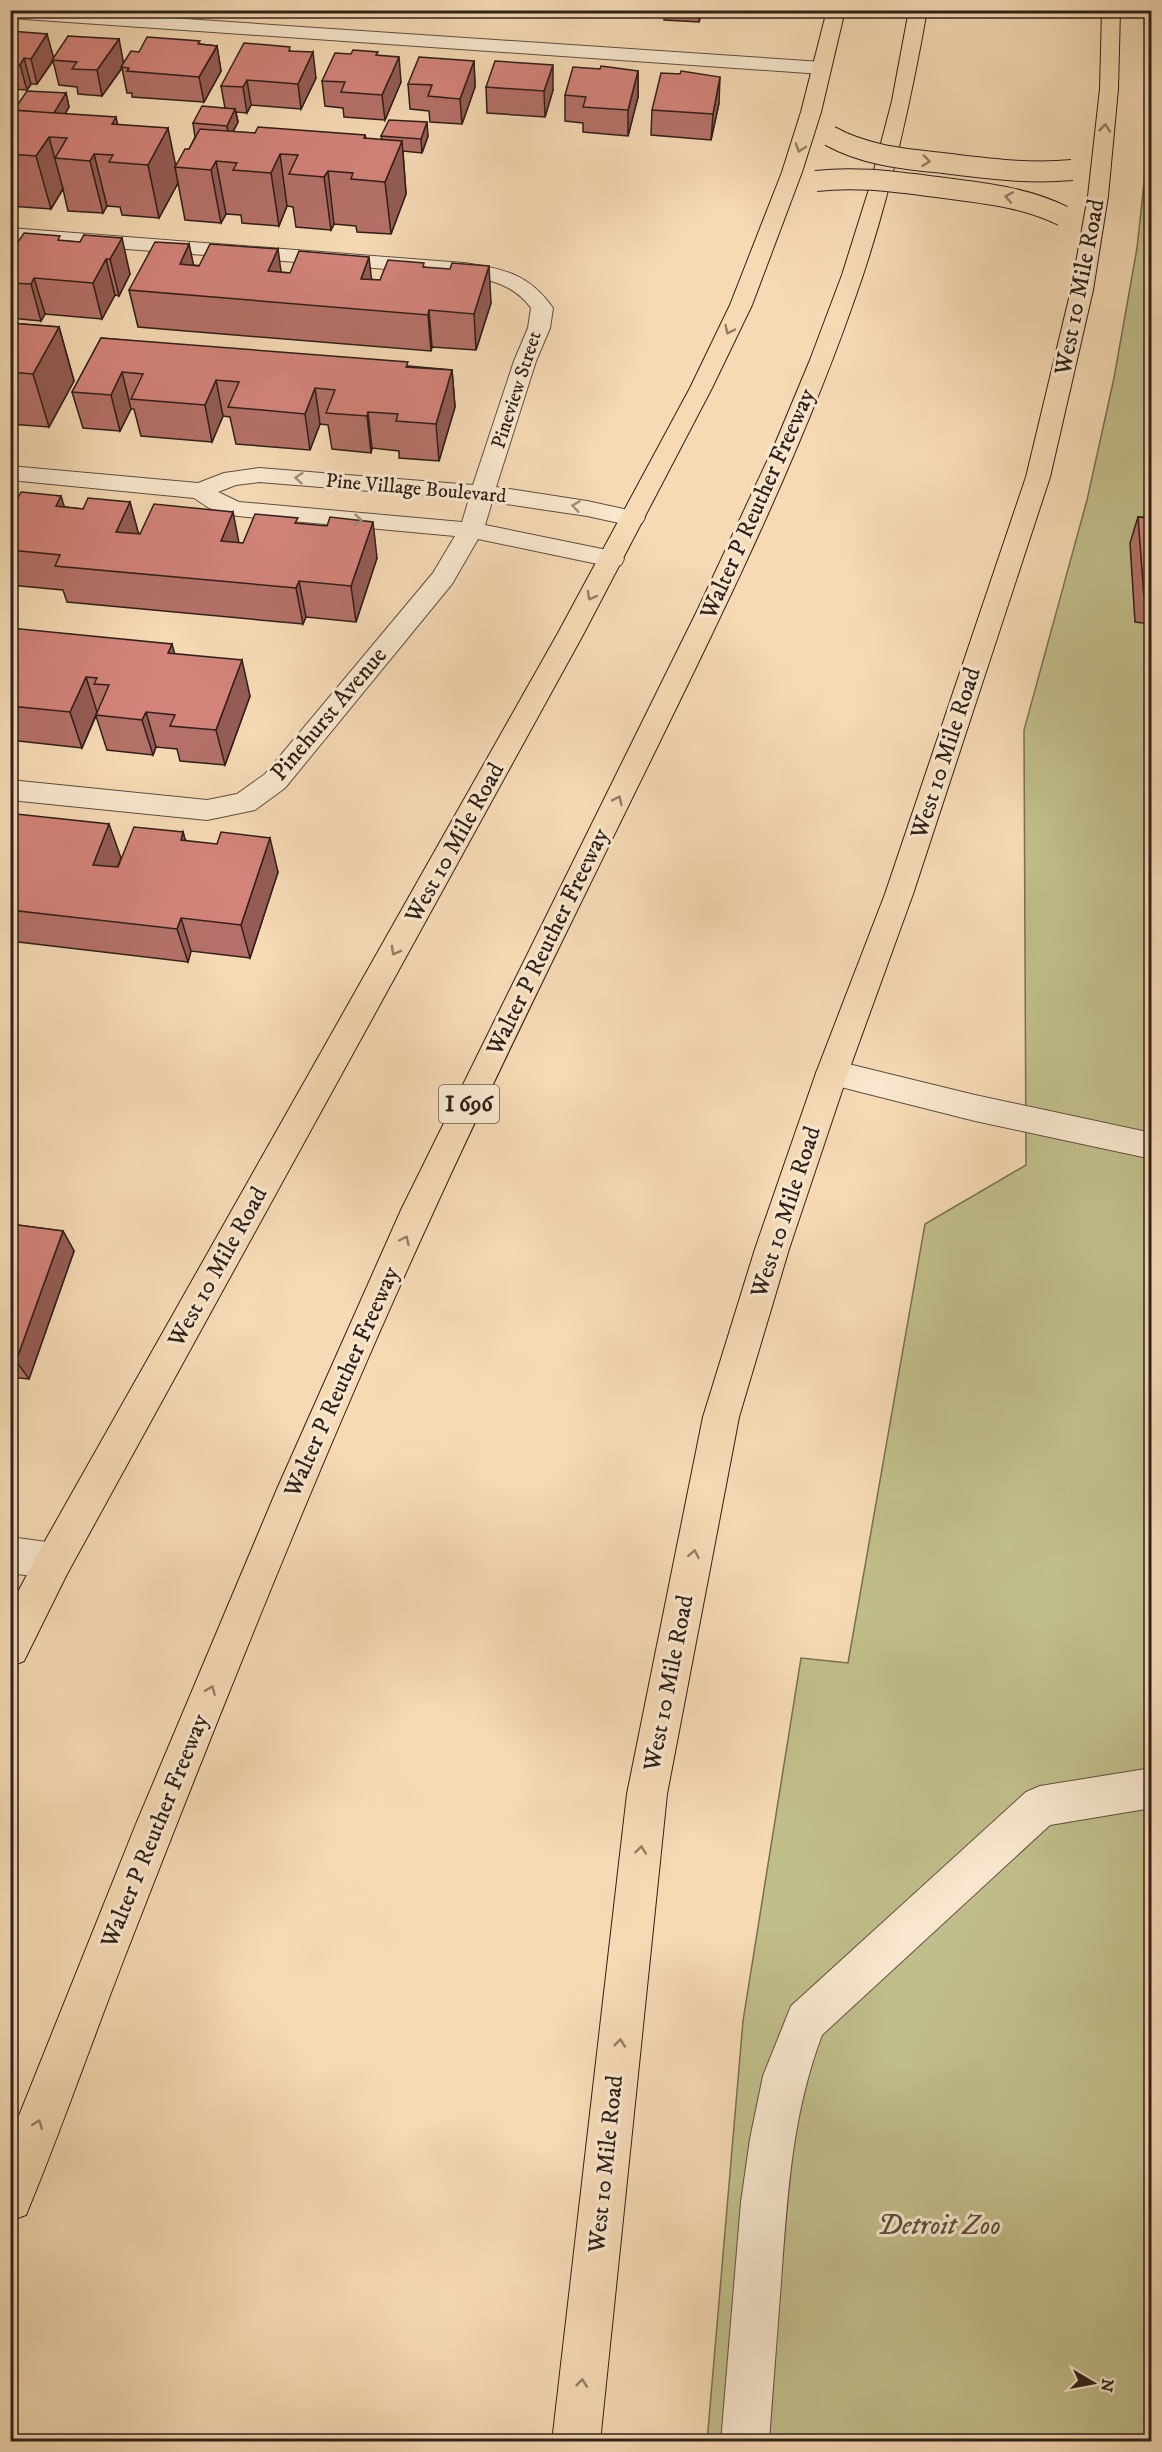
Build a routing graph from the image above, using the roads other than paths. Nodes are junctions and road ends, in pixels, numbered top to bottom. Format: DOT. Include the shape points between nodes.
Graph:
graph roads {
  1 [pos="836,10"];
  2 [pos="918,10"];
  3 [pos="1111,10"];
  4 [pos="10,13"];
  5 [pos="822,68"];
  6 [pos="811,112"];
  7 [pos="1102,161"];
  8 [pos="782,197"];
  9 [pos="10,234"];
  10 [pos="1090,246"];
  11 [pos="10,473"];
  12 [pos="200,490"];
  13 [pos="476,512"];
  14 [pos="633,518"];
  15 [pos="612,560"];
  16 [pos="10,790"];
  17 [pos="832,1073"];
  18 [pos="1152,1146"];
  19 [pos="10,1555"];
  20 [pos="54,1561"];
  21 [pos="10,1648"];
  22 [pos="1152,1788"];
  23 [pos="10,2199"];
  24 [pos="576,2442"];
  25 [pos="745,2442"];
  1 -- 5 [label="main road, West 10 Mile Road"];
  23 -- 2 [label="main road, Walter P Reuther Freeway / I 696, one-way" via="166,1801 353,1353 450,1142 723,585 800,417 844,302 887,162 901,110"];
  7 -- 3 [label="main road, West 10 Mile Road, one-way"];
  4 -- 5 [label="street"];
  5 -- 6 [label="main road, West 10 Mile Road"];
  6 -- 7 [label="main road, one-way, bridge" via="830,136 854,149 882,156 1022,172 1072,170"];
  6 -- 8 [label="main road, West 10 Mile Road, one-way"];
  7 -- 10 [label="main road, West 10 Mile Road"];
  10 -- 8 [label="main road, one-way, bridge" via="1064,216 1011,197 843,178 803,185"];
  8 -- 14 [label="main road, West 10 Mile Road, one-way" via="741,305"];
  9 -- 13 [label="street, Pineview Street" via="464,269 505,276 530,291 542,308 539,328"];
  10 -- 17 [label="main road, West 10 Mile Road" via="1038,477 899,894"];
  11 -- 12 [label="street, Pine Village Boulevard"];
  12 -- 13 [label="street, Pine Village Boulevard, one-way" via="217,503 237,509"];
  13 -- 12 [label="street, Pine Village Boulevard, one-way" via="259,475 232,478"];
  14 -- 13 [label="street, Pine Village Boulevard, one-way" via="593,508"];
  13 -- 15 [label="street, Pine Village Boulevard" via="571,549"];
  13 -- 16 [label="street, Pinehurst Avenue" via="443,578 275,781 245,803 207,810"];
  14 -- 15 [label="main road, West 10 Mile Road"];
  15 -- 20 [label="main road, West 10 Mile Road, one-way"];
  17 -- 18 [label="street"];
  24 -- 17 [label="main road, West 10 Mile Road, one-way" via="647,1794 721,1417 772,1249"];
  19 -- 20 [label="street"];
  20 -- 21 [label="main road, West 10 Mile Road"];
  22 -- 25 [label="street" via="1040,1806 806,2021 785,2076 772,2139"];
}
